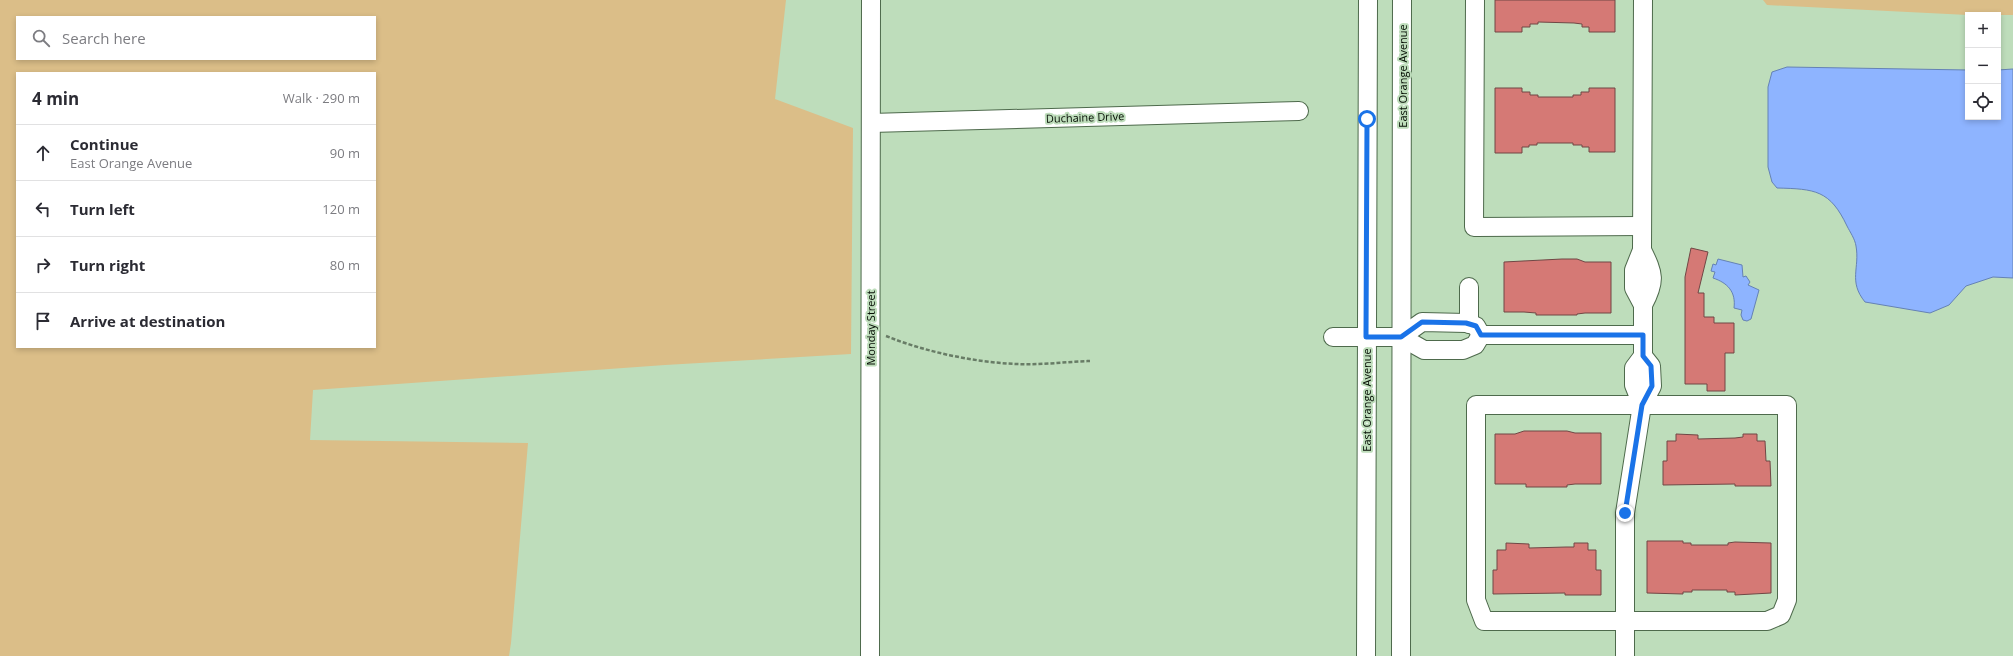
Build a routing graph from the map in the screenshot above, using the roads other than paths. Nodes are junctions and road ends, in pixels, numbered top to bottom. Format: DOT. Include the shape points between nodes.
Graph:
graph roads {
  1 [pos="871,0"];
  2 [pos="1368,0"];
  3 [pos="1402,0"];
  4 [pos="1475,0"];
  5 [pos="1643,0"];
  6 [pos="1299,111"];
  7 [pos="871,123"];
  8 [pos="1642,226"];
  9 [pos="1469,287"];
  10 [pos="1475,329"];
  11 [pos="1643,335"];
  12 [pos="1333,337"];
  13 [pos="1366,337"];
  14 [pos="1401,337"];
  15 [pos="1642,405"];
  16 [pos="1625,620"];
  17 [pos="870,656"];
  18 [pos="1366,656"];
  19 [pos="1401,656"];
  20 [pos="1625,656"];
  1 -- 7 [label="street, Monday Street"];
  2 -- 13 [label="street, East Orange Avenue"];
  3 -- 14 [label="street, East Orange Avenue"];
  4 -- 8 [label="street" via="1474,227"];
  5 -- 8 [label="street"];
  6 -- 7 [label="street, Duchaine Drive"];
  7 -- 17 [label="street, Monday Street"];
  8 -- 11 [label="street" via="1642,250 1634,270 1634,288 1643,305"];
  9 -- 10 [label="street"];
  10 -- 11 [label="street"];
  10 -- 14 [label="street" via="1422,322"];
  10 -- 14 [label="street" via="1475,345 1463,350 1424,350"];
  11 -- 15 [label="street" via="1643,356 1634,368 1634,385"];
  12 -- 13 [label="street"];
  13 -- 14 [label="street"];
  13 -- 18 [label="street, East Orange Avenue"];
  14 -- 19 [label="street, East Orange Avenue"];
  15 -- 16 [label="street" via="1625,513"];
  15 -- 16 [label="street" via="1787,405 1786,600 1781,615 1767,621"];
  15 -- 16 [label="street" via="1476,405 1476,600 1484,621"];
  16 -- 20 [label="street"];
}
